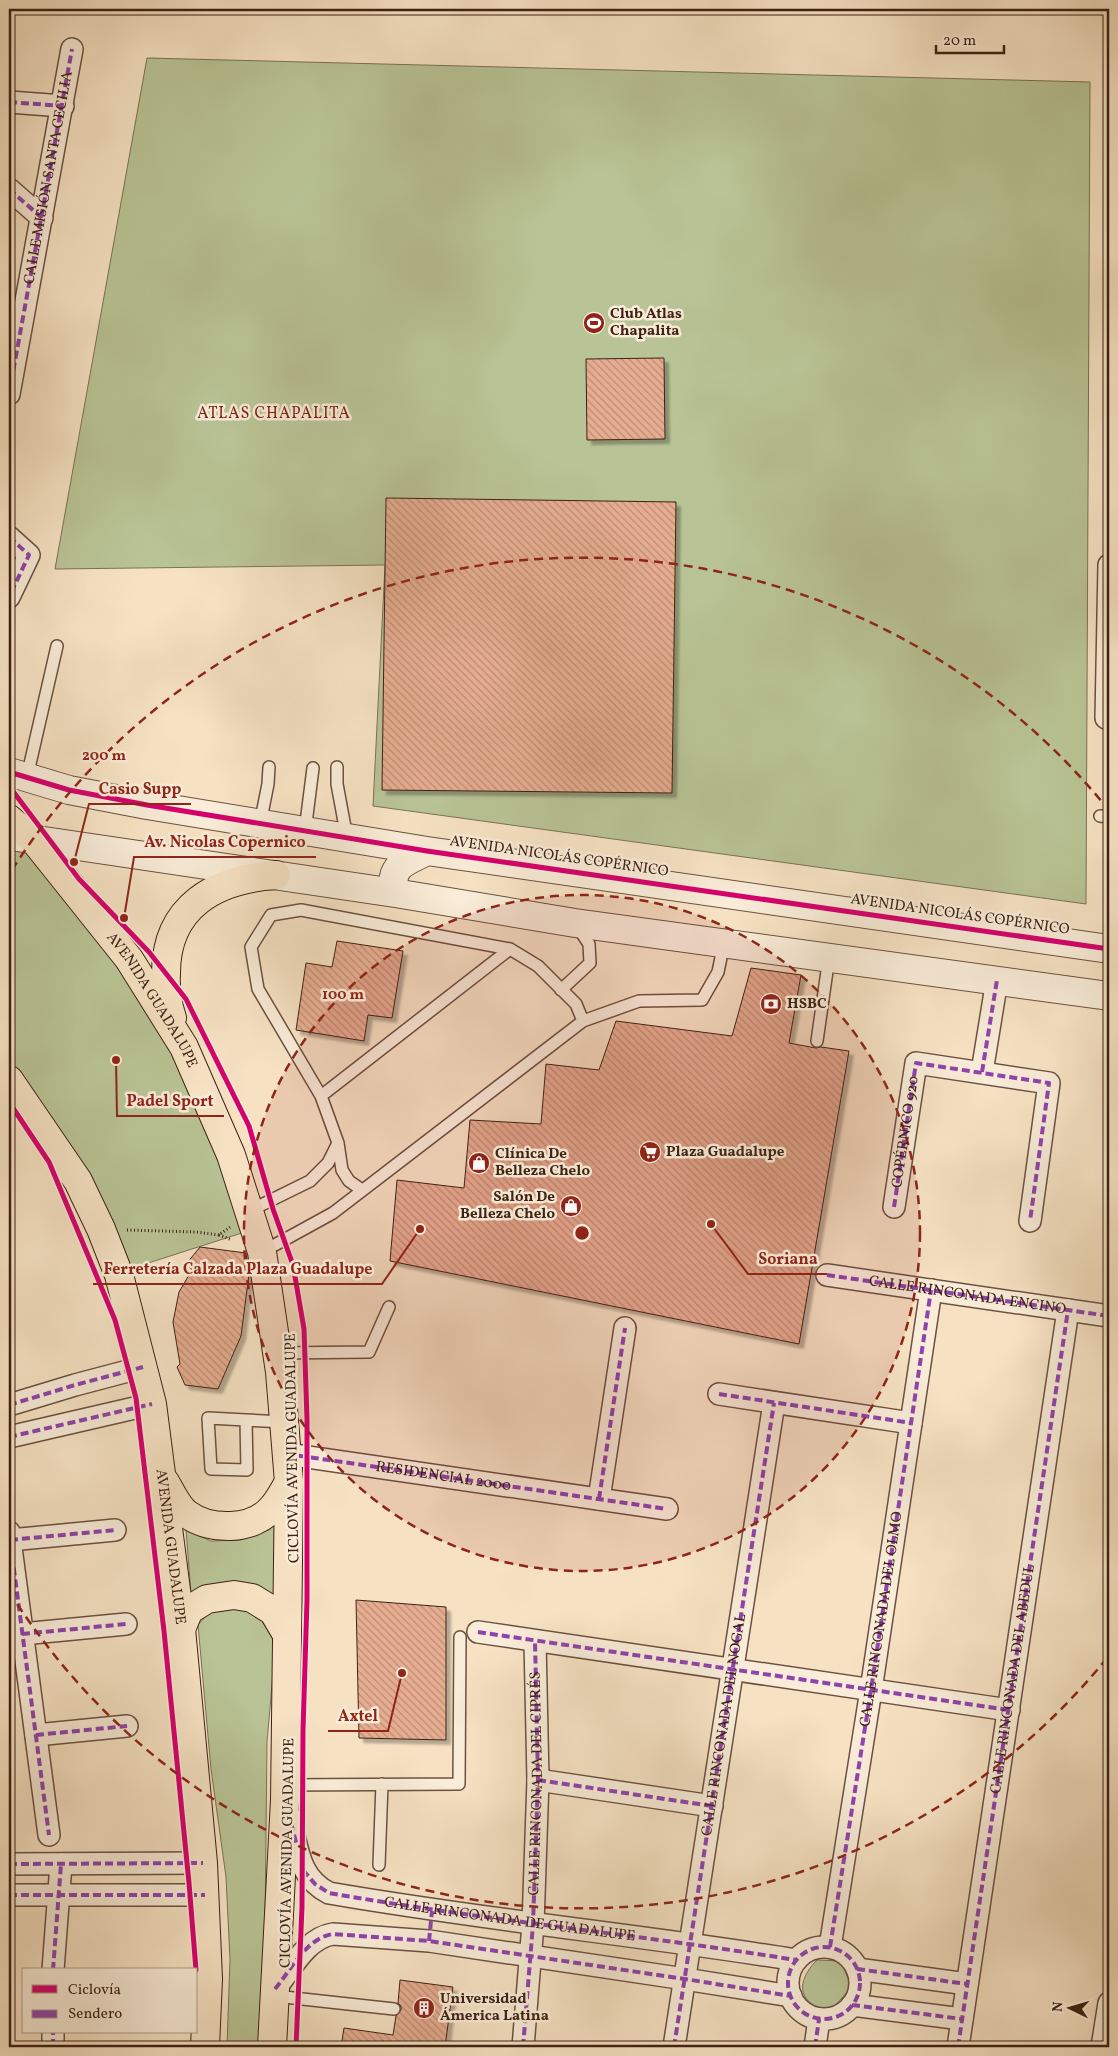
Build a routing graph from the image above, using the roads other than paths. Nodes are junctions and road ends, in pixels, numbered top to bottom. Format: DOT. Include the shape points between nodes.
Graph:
graph roads {
  1 [pos="72,48"];
  2 [pos="9,102"];
  3 [pos="63,106"];
  4 [pos="9,189"];
  5 [pos="42,218"];
  6 [pos="11,372"];
  7 [pos="9,394"];
  8 [pos="9,537"];
  9 [pos="1109,565"];
  10 [pos="9,597"];
  11 [pos="57,646"];
  12 [pos="1108,718"];
  13 [pos="269,767"];
  14 [pos="337,767"];
  15 [pos="312,768"];
  16 [pos="18,775"];
  17 [pos="9,819"];
  18 [pos="260,824"];
  19 [pos="305,831"];
  20 [pos="21,838"];
  21 [pos="347,838"];
  22 [pos="427,850"];
  23 [pos="276,875"];
  24 [pos="395,893"];
  25 [pos="576,923"];
  26 [pos="724,943"];
  27 [pos="510,949"];
  28 [pos="1109,949"];
  29 [pos="829,957"];
  30 [pos="997,980"];
  31 [pos="561,990"];
  32 [pos="1109,996"];
  33 [pos="584,1021"];
  34 [pos="817,1041"];
  35 [pos="184,1048"];
  36 [pos="982,1072"];
  37 [pos="9,1080"];
  38 [pos="321,1096"];
  39 [pos="338,1143"];
  40 [pos="362,1190"];
  41 [pos="894,1207"];
  42 [pos="249,1211"];
  43 [pos="1030,1221"];
  44 [pos="262,1252"];
  45 [pos="827,1274"];
  46 [pos="931,1290"];
  47 [pos="389,1307"];
  48 [pos="1068,1310"];
  49 [pos="1109,1316"];
  50 [pos="625,1328"];
  51 [pos="278,1353"];
  52 [pos="142,1367"];
  53 [pos="719,1394"];
  54 [pos="774,1403"];
  55 [pos="152,1404"];
  56 [pos="9,1406"];
  57 [pos="246,1420"];
  58 [pos="284,1422"];
  59 [pos="911,1423"];
  60 [pos="9,1438"];
  61 [pos="287,1454"];
  62 [pos="162,1479"];
  63 [pos="289,1482"];
  64 [pos="599,1499"];
  65 [pos="667,1509"];
  66 [pos="115,1530"];
  67 [pos="9,1536"];
  68 [pos="126,1624"];
  69 [pos="181,1629"];
  70 [pos="286,1633"];
  71 [pos="22,1634"];
  72 [pos="469,1635"];
  73 [pos="535,1640"];
  74 [pos="733,1669"];
  75 [pos="871,1690"];
  76 [pos="1009,1710"];
  77 [pos="127,1726"];
  78 [pos="36,1735"];
  79 [pos="538,1780"];
  80 [pos="382,1784"];
  81 [pos="284,1793"];
  82 [pos="712,1806"];
  83 [pos="49,1834"];
  84 [pos="203,1863"];
  85 [pos="9,1864"];
  86 [pos="61,1864"];
  87 [pos="379,1865"];
  88 [pos="9,1895"];
  89 [pos="59,1895"];
  90 [pos="205,1895"];
  91 [pos="432,1910"];
  92 [pos="533,1924"];
  93 [pos="429,1941"];
  94 [pos="690,1943"];
  95 [pos="830,1947"];
  96 [pos="531,1956"];
  97 [pos="796,1960"];
  98 [pos="53,1968"];
  99 [pos="857,1969"];
  100 [pos="685,1979"];
  101 [pos="967,1984"];
  102 [pos="275,1993"];
  103 [pos="791,1996"];
  104 [pos="1109,2002"];
  105 [pos="852,2005"];
  106 [pos="394,2010"];
  107 [pos="819,2019"];
  108 [pos="962,2019"];
  109 [pos="53,2034"];
  110 [pos="53,2047"];
  111 [pos="205,2047"];
  112 [pos="272,2047"];
  113 [pos="523,2047"];
  114 [pos="674,2047"];
  115 [pos="815,2047"];
  116 [pos="958,2047"];
  117 [pos="1102,2047"];
  1 -- 3 [label="street, CALLE MISIÓN SANTA CECILIA"];
  2 -- 3 [label="street"];
  3 -- 5 [label="street, CALLE MISIÓN SANTA CECILIA"];
  4 -- 5 [label="street"];
  5 -- 6 [label="street, CALLE MISIÓN SANTA CECILIA"];
  6 -- 7 [label="street, CALLE MISIÓN SANTA CECILIA"];
  8 -- 10 [label="street" via="30,555"];
  9 -- 12 [label="street"];
  11 -- 16 [label="lane"];
  13 -- 18 [label="lane"];
  14 -- 21 [label="lane"];
  15 -- 19 [label="lane"];
  16 -- 18 [label="street, AVENIDA NICOLÁS COPÉRNICO" via="69,790"];
  17 -- 20 [label="main road, AVENIDA GUADALUPE"];
  18 -- 19 [label="street, AVENIDA NICOLÁS COPÉRNICO"];
  19 -- 21 [label="street, AVENIDA NICOLÁS COPÉRNICO"];
  20 -- 23 [label="street"];
  20 -- 35 [label="main road, AVENIDA GUADALUPE" via="129,959"];
  21 -- 22 [label="street, AVENIDA NICOLÁS COPÉRNICO"];
  22 -- 24 [label="street" via="396,869 392,881"];
  22 -- 28 [label="street, AVENIDA NICOLÁS COPÉRNICO"];
  23 -- 24 [label="street"];
  23 -- 35 [label="main road" via="254,876 216,889 188,910 176,926 168,948 166,989 168,1007"];
  24 -- 25 [label="street"];
  25 -- 26 [label="street"];
  25 -- 31 [label="lane" via="590,944 590,964"];
  26 -- 29 [label="street"];
  26 -- 33 [label="lane" via="718,972 702,1000 639,1001"];
  27 -- 31 [label="lane" via="538,966"];
  27 -- 38 [label="lane"];
  27 -- 38 [label="lane" via="300,910 271,915 251,947 258,988"];
  29 -- 30 [label="street"];
  29 -- 34 [label="lane"];
  30 -- 32 [label="street"];
  30 -- 36 [label="street"];
  31 -- 33 [label="lane" via="576,1004"];
  33 -- 40 [label="lane"];
  35 -- 42 [label="main road, AVENIDA GUADALUPE" via="231,1155"];
  36 -- 41 [label="street, COPÉRNICO 920" via="916,1063"];
  36 -- 43 [label="street, COPÉRNICO 920" via="1049,1082"];
  37 -- 52 [label="main road, AVENIDA GUADALUPE" via="78,1181 101,1229 119,1274"];
  38 -- 39 [label="lane"];
  39 -- 40 [label="lane" via="342,1170 349,1182"];
  39 -- 42 [label="lane" via="328,1163 310,1181"];
  40 -- 44 [label="lane" via="333,1213"];
  42 -- 44 [label="main road, AVENIDA GUADALUPE"];
  44 -- 51 [label="main road, AVENIDA GUADALUPE"];
  45 -- 46 [label="street, CALLE RINCONADA ENCINO"];
  46 -- 48 [label="street, CALLE RINCONADA ENCINO"];
  46 -- 59 [label="street, CALLE RINCONADA DEL OLMO"];
  47 -- 51 [label="lane" via="369,1352"];
  48 -- 49 [label="street, CALLE RINCONADA ENCINO"];
  48 -- 76 [label="street, CALLE RINCONADA DEL ABEDUL"];
  50 -- 64 [label="street"];
  51 -- 58 [label="main road, AVENIDA GUADALUPE"];
  52 -- 55 [label="main road, AVENIDA GUADALUPE"];
  52 -- 56 [label="street"];
  53 -- 54 [label="street"];
  54 -- 59 [label="street"];
  54 -- 74 [label="street, CALLE RINCONADA DEL NOGAL"];
  55 -- 60 [label="street"];
  55 -- 62 [label="main road, AVENIDA GUADALUPE"];
  57 -- 57 [label="lane" via="208,1418 211,1469 247,1470"];
  57 -- 58 [label="lane"];
  58 -- 61 [label="main road, AVENIDA GUADALUPE"];
  59 -- 75 [label="street, CALLE RINCONADA DEL OLMO"];
  61 -- 63 [label="main road, AVENIDA GUADALUPE"];
  61 -- 64 [label="street, RESIDENCIAL 2000"];
  62 -- 63 [label="main road" via="186,1514 209,1525 230,1527 253,1521 272,1509"];
  62 -- 69 [label="main road, AVENIDA GUADALUPE"];
  63 -- 70 [label="main road, AVENIDA GUADALUPE"];
  64 -- 65 [label="street, RESIDENCIAL 2000"];
  66 -- 67 [label="street"];
  67 -- 71 [label="street"];
  68 -- 71 [label="street"];
  69 -- 70 [label="main road" via="189,1610 207,1599 234,1595 252,1598 273,1610"];
  69 -- 84 [label="main road, AVENIDA GUADALUPE"];
  70 -- 81 [label="main road, AVENIDA GUADALUPE"];
  71 -- 78 [label="street"];
  72 -- 73 [label="street"];
  72 -- 80 [label="lane" via="459,1784"];
  73 -- 74 [label="street"];
  73 -- 79 [label="street, CALLE RINCONADA DEL CIPRÉS"];
  74 -- 75 [label="street"];
  74 -- 82 [label="street, CALLE RINCONADA DEL NOGAL"];
  75 -- 76 [label="street"];
  75 -- 95 [label="street, CALLE RINCONADA DEL OLMO"];
  76 -- 101 [label="street, CALLE RINCONADA DEL ABEDUL"];
  77 -- 78 [label="street"];
  78 -- 83 [label="street"];
  79 -- 82 [label="street"];
  79 -- 92 [label="street, CALLE RINCONADA DEL CIPRÉS"];
  80 -- 81 [label="lane"];
  80 -- 87 [label="lane"];
  81 -- 91 [label="street, CALLE RINCONADA DE GUADALUPE" via="302,1868 321,1889"];
  81 -- 102 [label="main road, AVENIDA GUADALUPE"];
  82 -- 94 [label="street, CALLE RINCONADA DEL NOGAL"];
  84 -- 86 [label="street"];
  84 -- 90 [label="main road, AVENIDA GUADALUPE"];
  85 -- 86 [label="street"];
  86 -- 89 [label="street"];
  88 -- 89 [label="street"];
  89 -- 90 [label="street"];
  89 -- 98 [label="street"];
  90 -- 111 [label="main road, AVENIDA GUADALUPE" via="208,1979"];
  91 -- 92 [label="street, CALLE RINCONADA DE GUADALUPE"];
  91 -- 93 [label="street"];
  92 -- 94 [label="street, CALLE RINCONADA DE GUADALUPE"];
  92 -- 96 [label="street, CALLE RINCONADA DEL CIPRÉS"];
  93 -- 96 [label="street"];
  93 -- 102 [label="street" via="325,1935 306,1949"];
  94 -- 97 [label="street, CALLE RINCONADA DE GUADALUPE"];
  94 -- 100 [label="street, CALLE RINCONADA DEL NOGAL"];
  95 -- 97 [label="street" via="817,1947"];
  95 -- 99 [label="street" via="851,1959"];
  96 -- 100 [label="street"];
  96 -- 113 [label="street, CALLE RINCONADA DEL CIPRÉS"];
  97 -- 103 [label="street" via="788,1984"];
  99 -- 101 [label="street"];
  99 -- 105 [label="street" via="860,1982"];
  100 -- 103 [label="street"];
  100 -- 114 [label="street, CALLE RINCONADA DEL NOGAL"];
  101 -- 108 [label="street, CALLE RINCONADA DEL ABEDUL"];
  102 -- 106 [label="lane"];
  102 -- 112 [label="main road, AVENIDA GUADALUPE"];
  103 -- 107 [label="street" via="807,2015"];
  104 -- 117 [label="street"];
  105 -- 107 [label="street" via="843,2013"];
  105 -- 108 [label="street"];
  107 -- 115 [label="street"];
  108 -- 116 [label="street, CALLE RINCONADA DEL ABEDUL"];
  109 -- 110 [label="street"];
}
